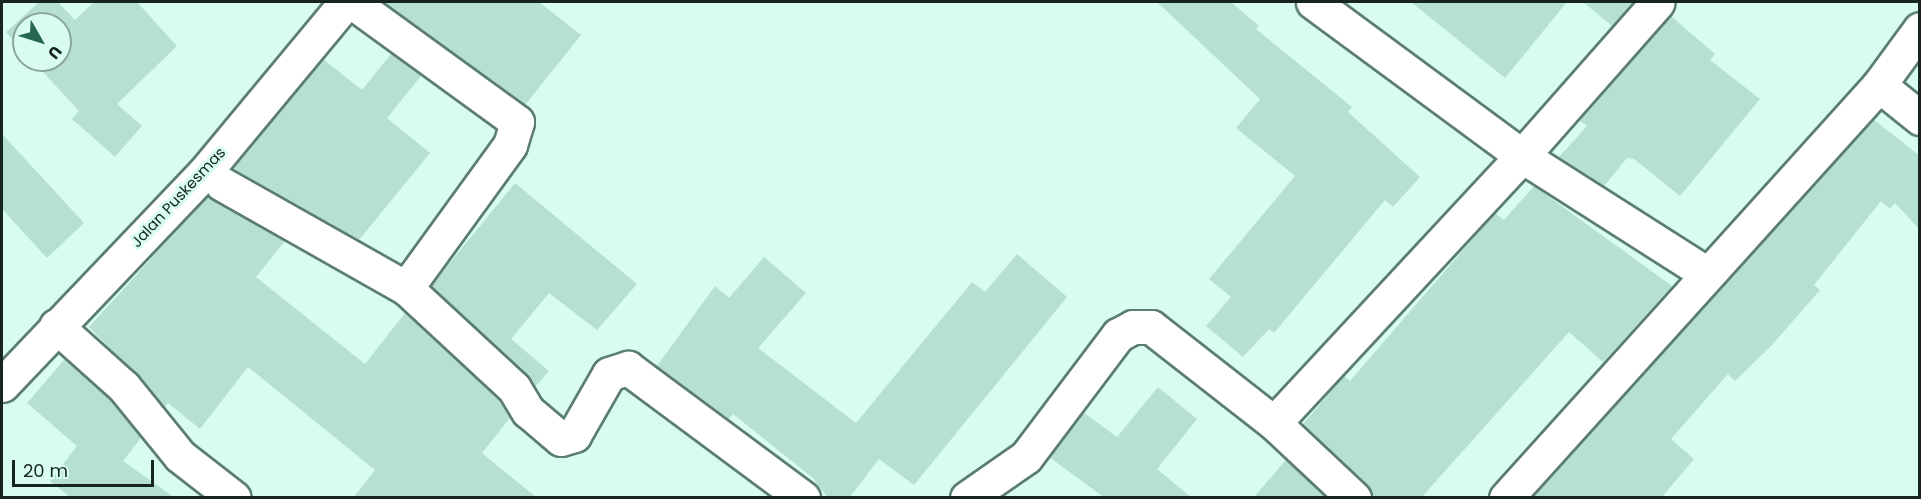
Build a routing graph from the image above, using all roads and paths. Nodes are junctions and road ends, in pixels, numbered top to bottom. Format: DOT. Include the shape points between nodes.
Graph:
graph roads {
  1 [pos="346,2"];
  2 [pos="352,2"];
  3 [pos="1658,2"];
  4 [pos="1335,8"];
  5 [pos="1920,29"];
  6 [pos="1879,85"];
  7 [pos="1920,118"];
  8 [pos="1522,156"];
  9 [pos="222,184"];
  10 [pos="1706,273"];
  11 [pos="406,288"];
  12 [pos="56,326"];
  13 [pos="2,384"];
  14 [pos="1274,423"];
  15 [pos="234,498"];
  16 [pos="803,498"];
  17 [pos="968,498"];
  18 [pos="1354,498"];
  19 [pos="1506,498"];
  1 -- 12 [label="street, Jalan Puskesmas" via="204,173"];
  2 -- 11 [label="street" via="517,122 510,145"];
  3 -- 8 [label="street"];
  4 -- 8 [label="street"];
  5 -- 6 [label="street"];
  6 -- 7 [label="street"];
  6 -- 10 [label="street"];
  8 -- 10 [label="street"];
  8 -- 14 [label="street"];
  9 -- 11 [label="street"];
  10 -- 19 [label="street"];
  11 -- 16 [label="street" via="514,388 528,411 561,439 574,435 609,374 628,368"];
  12 -- 13 [label="street, Jalan Puskesmas"];
  12 -- 15 [label="street" via="124,387 180,456"];
  14 -- 17 [label="street" via="1151,327 1133,327 1118,335 1026,457"];
  14 -- 18 [label="street"];
}
